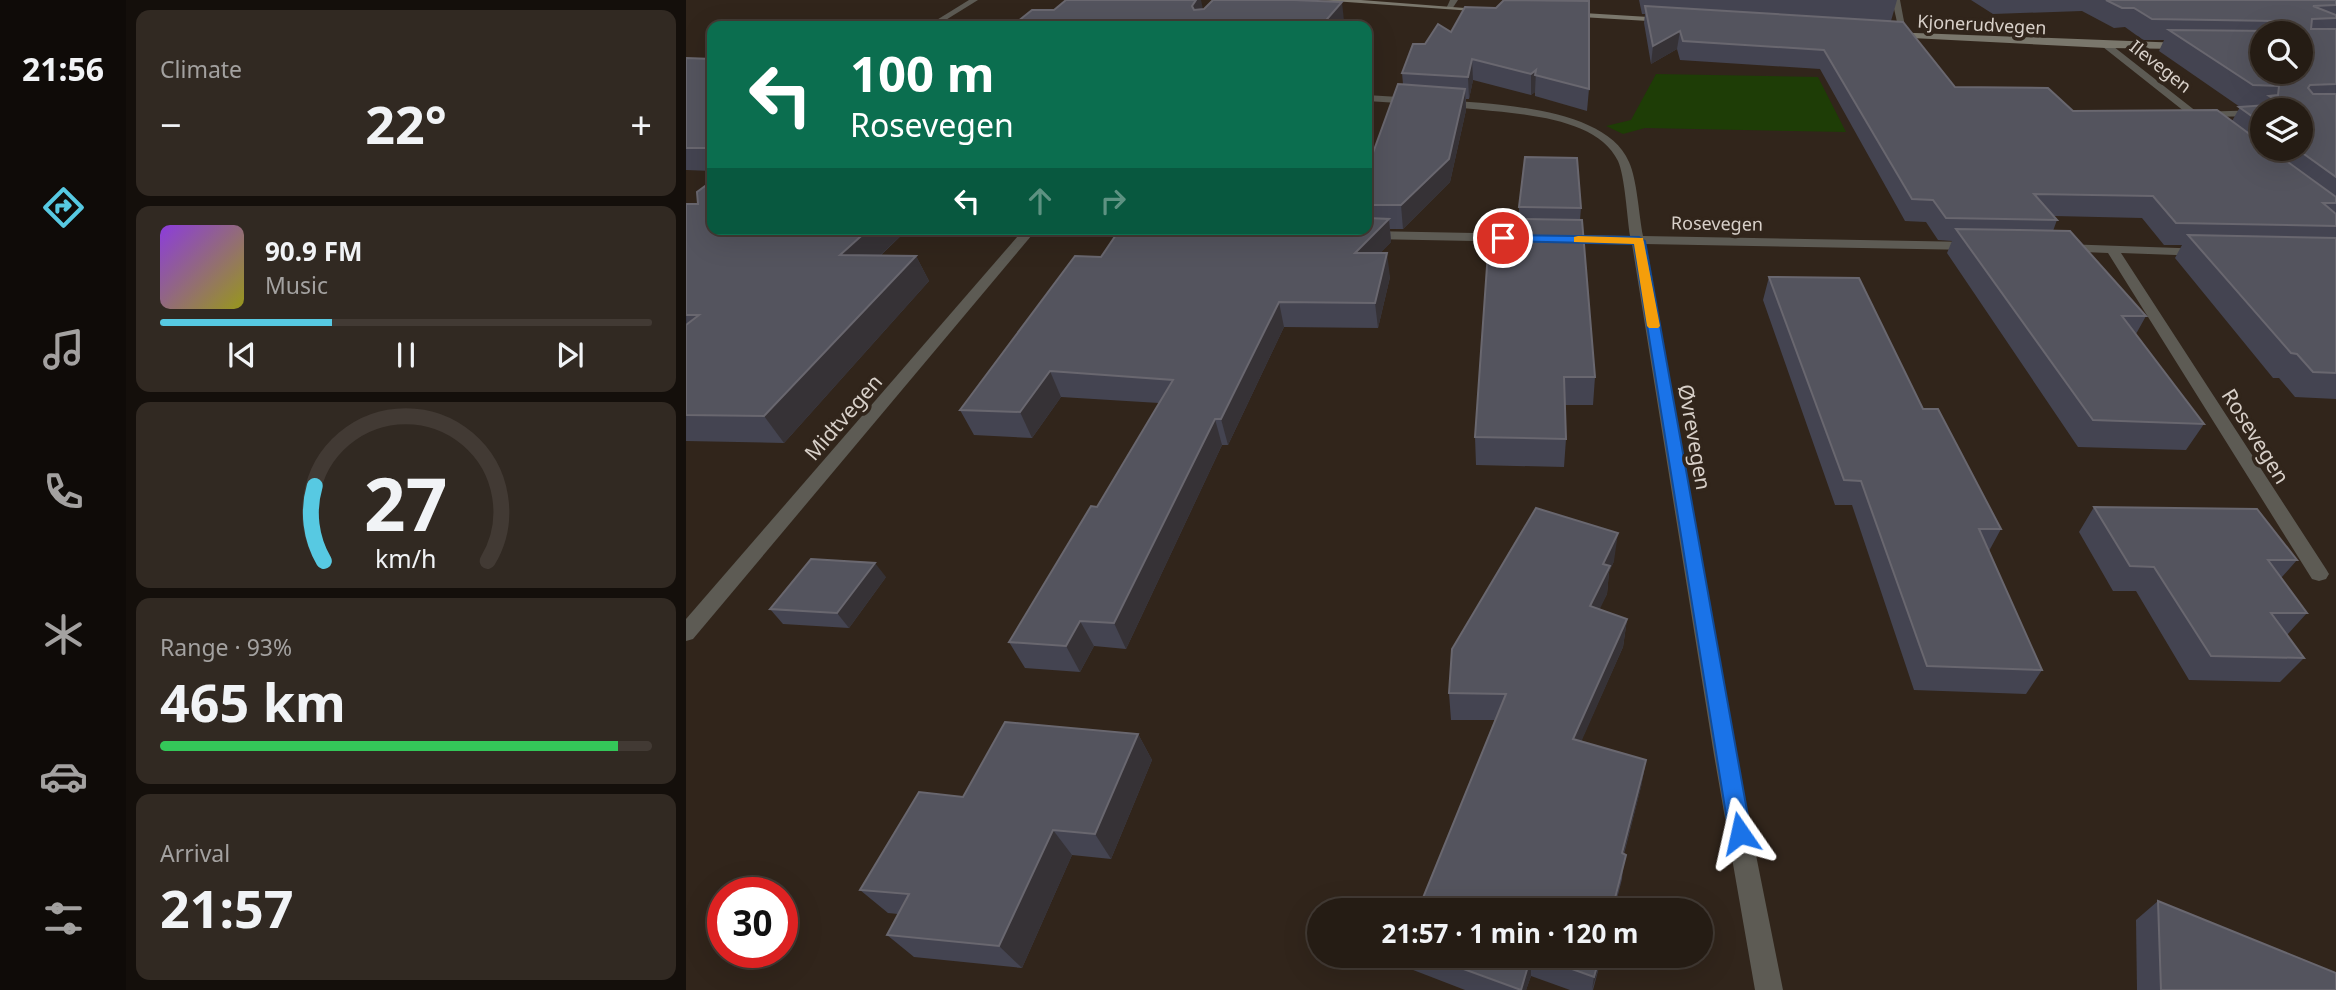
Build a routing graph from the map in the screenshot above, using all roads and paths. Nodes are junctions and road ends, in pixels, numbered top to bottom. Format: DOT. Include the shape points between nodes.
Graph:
graph roads {
  1 [pos="974,0"];
  2 [pos="1323,0"];
  3 [pos="1896,0"];
  4 [pos="1452,4"];
  5 [pos="1502,10"];
  6 [pos="1555,14"];
  7 [pos="939,21"];
  8 [pos="1676,21"];
  9 [pos="1877,33"];
  10 [pos="1904,35"];
  11 [pos="2106,46"];
  12 [pos="2197,46"];
  13 [pos="1372,98"];
  14 [pos="2250,113"];
  15 [pos="2194,114"];
  16 [pos="2216,130"];
  17 [pos="1026,235"];
  18 [pos="1361,235"];
  19 [pos="1639,241"];
  20 [pos="1987,247"];
  21 [pos="2043,248"];
  22 [pos="2112,249"];
  23 [pos="2210,252"];
  24 [pos="2319,574"];
  25 [pos="686,633"];
  26 [pos="1769,990"];
  1 -- 7 [label="street"];
  2 -- 4 [label="main road"];
  3 -- 10 [label="street"];
  4 -- 5 [label="main road"];
  6 -- 8 [label="main road"];
  9 -- 10 [label="main road, Kjonerudvegen"];
  10 -- 11 [label="main road, Kjonerudvegen"];
  11 -- 12 [label="main road, Kjonerudvegen"];
  11 -- 15 [label="street, Ilevegen"];
  13 -- 19 [label="street, Øvrevegen" via="1508,110 1558,119 1596,134 1614,147 1624,162"];
  14 -- 15 [label="street, Ilevegen"];
  15 -- 16 [label="street, Ilevegen"];
  17 -- 25 [label="street, Midtvegen"];
  18 -- 19 [label="street, Rosevegen"];
  19 -- 20 [label="street, Rosevegen"];
  19 -- 26 [label="street, Øvrevegen"];
  21 -- 22 [label="street"];
  22 -- 23 [label="street"];
  22 -- 24 [label="street, Rosevegen"];
}
